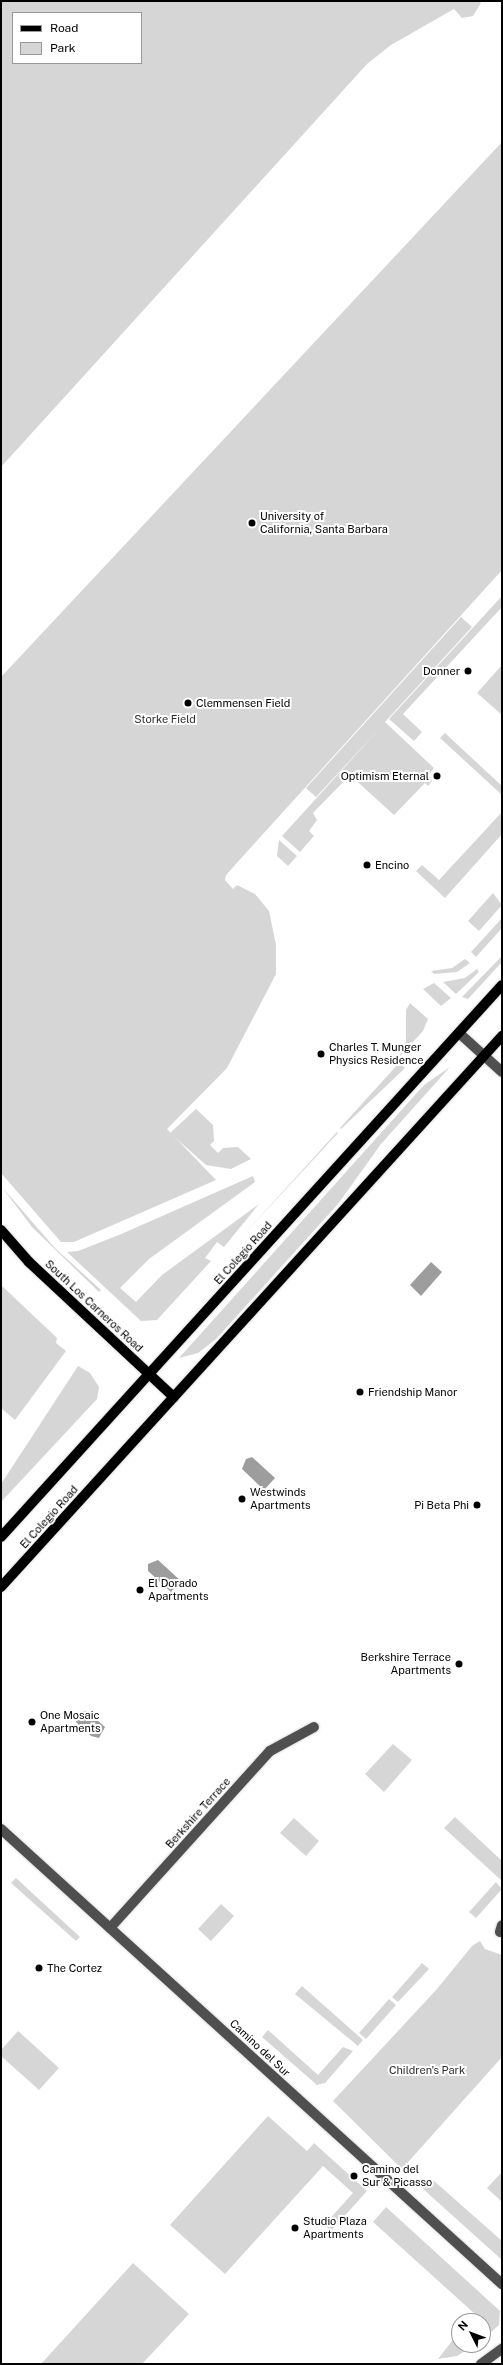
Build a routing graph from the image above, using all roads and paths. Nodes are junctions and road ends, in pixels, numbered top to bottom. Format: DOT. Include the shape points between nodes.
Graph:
graph roads {
  1 [pos="502,985"];
  2 [pos="459,1033"];
  3 [pos="502,1036"];
  4 [pos="484,1056"];
  5 [pos="502,1072"];
  6 [pos="1,1230"];
  7 [pos="149,1373"];
  8 [pos="174,1396"];
  9 [pos="1,1537"];
  10 [pos="1,1587"];
  11 [pos="314,1727"];
  12 [pos="1,1829"];
  13 [pos="110,1928"];
  14 [pos="502,2284"];
  15 [pos="502,2349"];
  16 [pos="481,2364"];
  1 -- 2 [label="main road, El Colegio Road"];
  2 -- 4 [label="street"];
  2 -- 7 [label="main road, El Colegio Road"];
  3 -- 4 [label="main road, El Colegio Road"];
  4 -- 5 [label="street"];
  4 -- 8 [label="main road, El Colegio Road"];
  6 -- 7 [label="main road, South Los Carneros Road" via="29,1262"];
  7 -- 8 [label="main road, South Los Carneros Road"];
  7 -- 9 [label="main road, El Colegio Road"];
  8 -- 10 [label="main road, El Colegio Road"];
  11 -- 13 [label="street, Berkshire Terrace" via="270,1752"];
  12 -- 13 [label="street, Camino del Sur"];
  13 -- 14 [label="street, Camino del Sur"];
  15 -- 16 [label="street"];
}
